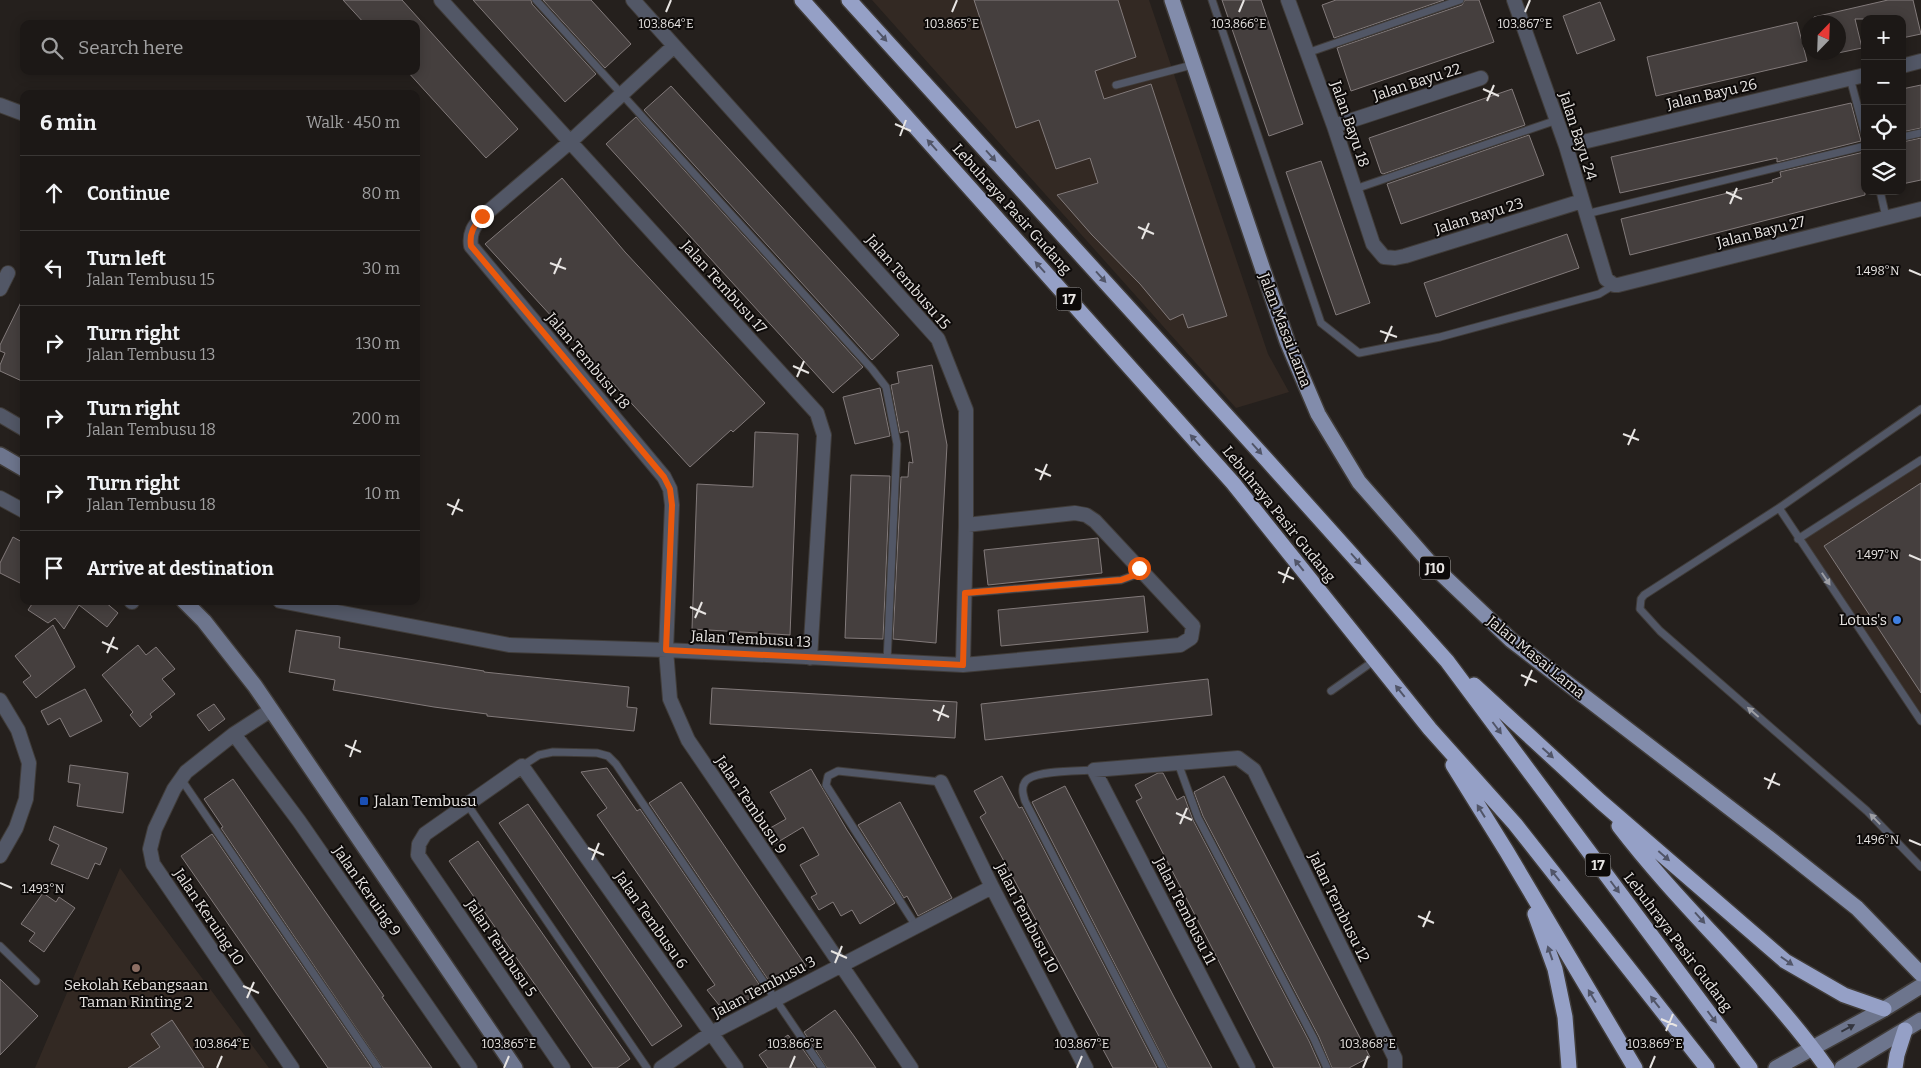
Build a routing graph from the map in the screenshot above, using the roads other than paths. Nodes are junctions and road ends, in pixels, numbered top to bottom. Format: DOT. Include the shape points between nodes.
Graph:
graph roads {
  1 [pos="441,0"];
  2 [pos="536,0"];
  3 [pos="632,0"];
  4 [pos="802,0"];
  5 [pos="849,0"];
  6 [pos="1172,0"];
  7 [pos="1212,0"];
  8 [pos="1288,0"];
  9 [pos="1460,0"];
  10 [pos="1514,0"];
  11 [pos="674,46"];
  12 [pos="1307,53"];
  13 [pos="1921,61"];
  14 [pos="1906,65"];
  15 [pos="1192,66"];
  16 [pos="1861,75"];
  17 [pos="1481,78"];
  18 [pos="1850,78"];
  19 [pos="1116,85"];
  20 [pos="622,94"];
  21 [pos="0,105"];
  22 [pos="20,112"];
  23 [pos="1861,119"];
  24 [pos="1557,120"];
  25 [pos="1334,126"];
  26 [pos="1921,133"];
  27 [pos="1906,136"];
  28 [pos="570,142"];
  29 [pos="1566,146"];
  30 [pos="1861,147"];
  31 [pos="1355,190"];
  32 [pos="1881,195"];
  33 [pos="1584,207"];
  34 [pos="1921,208"];
  35 [pos="1886,217"];
  36 [pos="1384,257"];
  37 [pos="8,273"];
  38 [pos="1611,283"];
  39 [pos="0,289"];
  40 [pos="1921,409"];
  41 [pos="0,415"];
  42 [pos="20,427"];
  43 [pos="0,455"];
  44 [pos="1921,460"];
  45 [pos="20,467"];
  46 [pos="0,498"];
  47 [pos="1778,508"];
  48 [pos="20,509"];
  49 [pos="966,525"];
  50 [pos="1798,539"];
  51 [pos="1139,568"];
  52 [pos="965,593"];
  53 [pos="188,605"];
  54 [pos="301,605"];
  55 [pos="666,650"];
  56 [pos="810,658"];
  57 [pos="1375,660"];
  58 [pos="1447,661"];
  59 [pos="887,662"];
  60 [pos="963,665"];
  61 [pos="1331,691"];
  62 [pos="0,700"];
  63 [pos="271,710"];
  64 [pos="1921,721"];
  65 [pos="1430,729"];
  66 [pos="234,734"];
  67 [pos="1178,763"];
  68 [pos="522,766"];
  69 [pos="1094,770"];
  70 [pos="181,780"];
  71 [pos="941,782"];
  72 [pos="1600,801"];
  73 [pos="467,804"];
  74 [pos="1507,852"];
  75 [pos="0,856"];
  76 [pos="1921,866"];
  77 [pos="992,887"];
  78 [pos="916,926"];
  79 [pos="0,946"];
  80 [pos="840,965"];
  81 [pos="1921,974"];
  82 [pos="36,981"];
  83 [pos="1921,986"];
  84 [pos="776,999"];
  85 [pos="1889,1006"];
  86 [pos="1913,1025"];
  87 [pos="712,1033"];
  88 [pos="1806,1051"];
  89 [pos="1395,1063"];
  90 [pos="292,1068"];
  91 [pos="378,1068"];
  92 [pos="470,1068"];
  93 [pos="515,1068"];
  94 [pos="563,1068"];
  95 [pos="647,1068"];
  96 [pos="662,1068"];
  97 [pos="736,1068"];
  98 [pos="822,1068"];
  99 [pos="911,1068"];
  100 [pos="1086,1068"];
  101 [pos="1163,1068"];
  102 [pos="1248,1068"];
  103 [pos="1327,1068"];
  104 [pos="1569,1068"];
  105 [pos="1635,1068"];
  106 [pos="1707,1068"];
  107 [pos="1750,1068"];
  108 [pos="1776,1068"];
  109 [pos="1827,1068"];
  110 [pos="1842,1068"];
  111 [pos="1895,1068"];
  1 -- 28 [label="street, Jalan Tembusu 17"];
  2 -- 20 [label="lane"];
  3 -- 11 [label="street, Jalan Tembusu 15"];
  57 -- 4 [label="highway, Lebuhraya Pasir Gudang / 17, one-way" via="1233,483"];
  5 -- 58 [label="highway, Lebuhraya Pasir Gudang / 17, one-way"];
  6 -- 15 [label="main road, Jalan Masai Lama / J10"];
  7 -- 38 [label="lane" via="1321,323 1359,354 1440,337 1599,294"];
  8 -- 12 [label="street, Jalan Bayu 18"];
  9 -- 12 [label="lane"];
  10 -- 24 [label="street, Jalan Bayu 24"];
  11 -- 20 [label="street, Jalan Tembusu 18"];
  11 -- 49 [label="street, Jalan Tembusu 15" via="938,339 966,410"];
  12 -- 25 [label="street, Jalan Bayu 18"];
  13 -- 14 [label="street"];
  15 -- 19 [label="lane"];
  15 -- 81 [label="main road, Jalan Masai Lama / J10" via="1287,341 1318,414 1359,482 1430,563 1511,640 1858,908"];
  16 -- 18 [label="street, Jalan Bayu 26"];
  17 -- 25 [label="street, Jalan Bayu 22"];
  18 -- 23 [label="lane"];
  18 -- 29 [label="street, Jalan Bayu 26"];
  20 -- 28 [label="street, Jalan Tembusu 18"];
  20 -- 59 [label="lane" via="886,387 897,444"];
  21 -- 22 [label="street"];
  24 -- 29 [label="street, Jalan Bayu 24"];
  24 -- 31 [label="lane"];
  25 -- 31 [label="street, Jalan Bayu 18"];
  26 -- 27 [label="lane"];
  28 -- 55 [label="street, Jalan Tembusu 18" via="482,216 473,227 471,246 664,477 670,489"];
  28 -- 56 [label="street, Jalan Tembusu 17" via="817,413 824,435"];
  29 -- 33 [label="street, Jalan Bayu 24"];
  30 -- 33 [label="lane"];
  31 -- 36 [label="street, Jalan Bayu 18" via="1373,244"];
  32 -- 35 [label="lane"];
  33 -- 36 [label="street, Jalan Bayu 23" via="1405,256"];
  33 -- 38 [label="street, Jalan Bayu 24" via="1606,279"];
  34 -- 35 [label="street, Jalan Bayu 27"];
  35 -- 38 [label="street, Jalan Bayu 27" via="1618,285"];
  37 -- 39 [label="street"];
  40 -- 47 [label="lane"];
  41 -- 42 [label="street"];
  43 -- 45 [label="street"];
  44 -- 50 [label="lane"];
  46 -- 48 [label="street"];
  47 -- 50 [label="lane"];
  76 -- 47 [label="lane, one-way" via="1867,811 1660,631 1640,609 1641,599"];
  49 -- 51 [label="street" via="1075,513 1086,515"];
  49 -- 52 [label="street, Jalan Tembusu 15"];
  50 -- 64 [label="lane, one-way"];
  51 -- 52 [label="lane" via="1132,576 1121,580"];
  51 -- 60 [label="street, Jalan Tembusu 13" via="1193,626 1191,638 1180,645"];
  52 -- 60 [label="street, Jalan Tembusu 15"];
  53 -- 63 [label="street" via="204,621"];
  54 -- 55 [label="street, Jalan Tembusu 13" via="509,645"];
  55 -- 56 [label="street, Jalan Tembusu 13"];
  55 -- 80 [label="street, Jalan Tembusu 9" via="670,700 688,740"];
  56 -- 59 [label="street, Jalan Tembusu 13"];
  57 -- 61 [label="lane"];
  65 -- 57 [label="highway, Lebuhraya Pasir Gudang / 17, one-way"];
  58 -- 72 [label="highway, one-way"];
  58 -- 107 [label="highway, Lebuhraya Pasir Gudang / 17, one-way"];
  59 -- 60 [label="street, Jalan Tembusu 13"];
  62 -- 75 [label="street" via="18,730 29,763 26,799 16,828"];
  63 -- 66 [label="street"];
  63 -- 93 [label="street"];
  74 -- 65 [label="highway, one-way"];
  106 -- 65 [label="highway, Lebuhraya Pasir Gudang / 17, one-way" via="1515,824"];
  66 -- 70 [label="street" via="186,772"];
  66 -- 92 [label="street, Jalan Keruing 9" via="300,821"];
  67 -- 69 [label="street"];
  67 -- 89 [label="street, Jalan Tembusu 12" via="1238,758 1254,770"];
  67 -- 103 [label="lane" via="1198,818"];
  68 -- 73 [label="street"];
  68 -- 84 [label="lane" via="539,755 553,752 608,756"];
  68 -- 87 [label="street, Jalan Tembusu 6"];
  69 -- 101 [label="lane" via="1036,774 1025,780 1022,790 1024,801"];
  69 -- 102 [label="street, Jalan Tembusu 11"];
  70 -- 90 [label="street, Jalan Keruing 10" via="155,829 150,850 153,864"];
  70 -- 91 [label="lane"];
  71 -- 77 [label="street, Jalan Tembusu 10"];
  71 -- 78 [label="lane" via="838,771 828,776 826,785"];
  72 -- 85 [label="highway, one-way" via="1785,961 1844,995"];
  72 -- 88 [label="highway, one-way" via="1640,853 1773,998"];
  73 -- 94 [label="street, Jalan Tembusu 5" via="425,834 419,844 418,855"];
  73 -- 95 [label="lane"];
  104 -- 74 [label="highway, one-way" via="1565,1017 1555,969 1544,934"];
  105 -- 74 [label="highway, one-way"];
  77 -- 78 [label="street, Jalan Tembusu 3"];
  77 -- 100 [label="street, Jalan Tembusu 10"];
  78 -- 80 [label="street, Jalan Tembusu 3"];
  79 -- 82 [label="lane"];
  80 -- 84 [label="street, Jalan Tembusu 3"];
  80 -- 99 [label="street, Jalan Tembusu 9"];
  83 -- 85 [label="street"];
  84 -- 87 [label="street, Jalan Tembusu 3"];
  84 -- 98 [label="lane"];
  88 -- 85 [label="street, one-way"];
  86 -- 110 [label="street"];
  86 -- 111 [label="highway" via="1897,1055"];
  87 -- 96 [label="street, Jalan Tembusu 3"];
  87 -- 97 [label="street, Jalan Tembusu 6"];
  88 -- 108 [label="street"];
  88 -- 109 [label="highway"];
}
